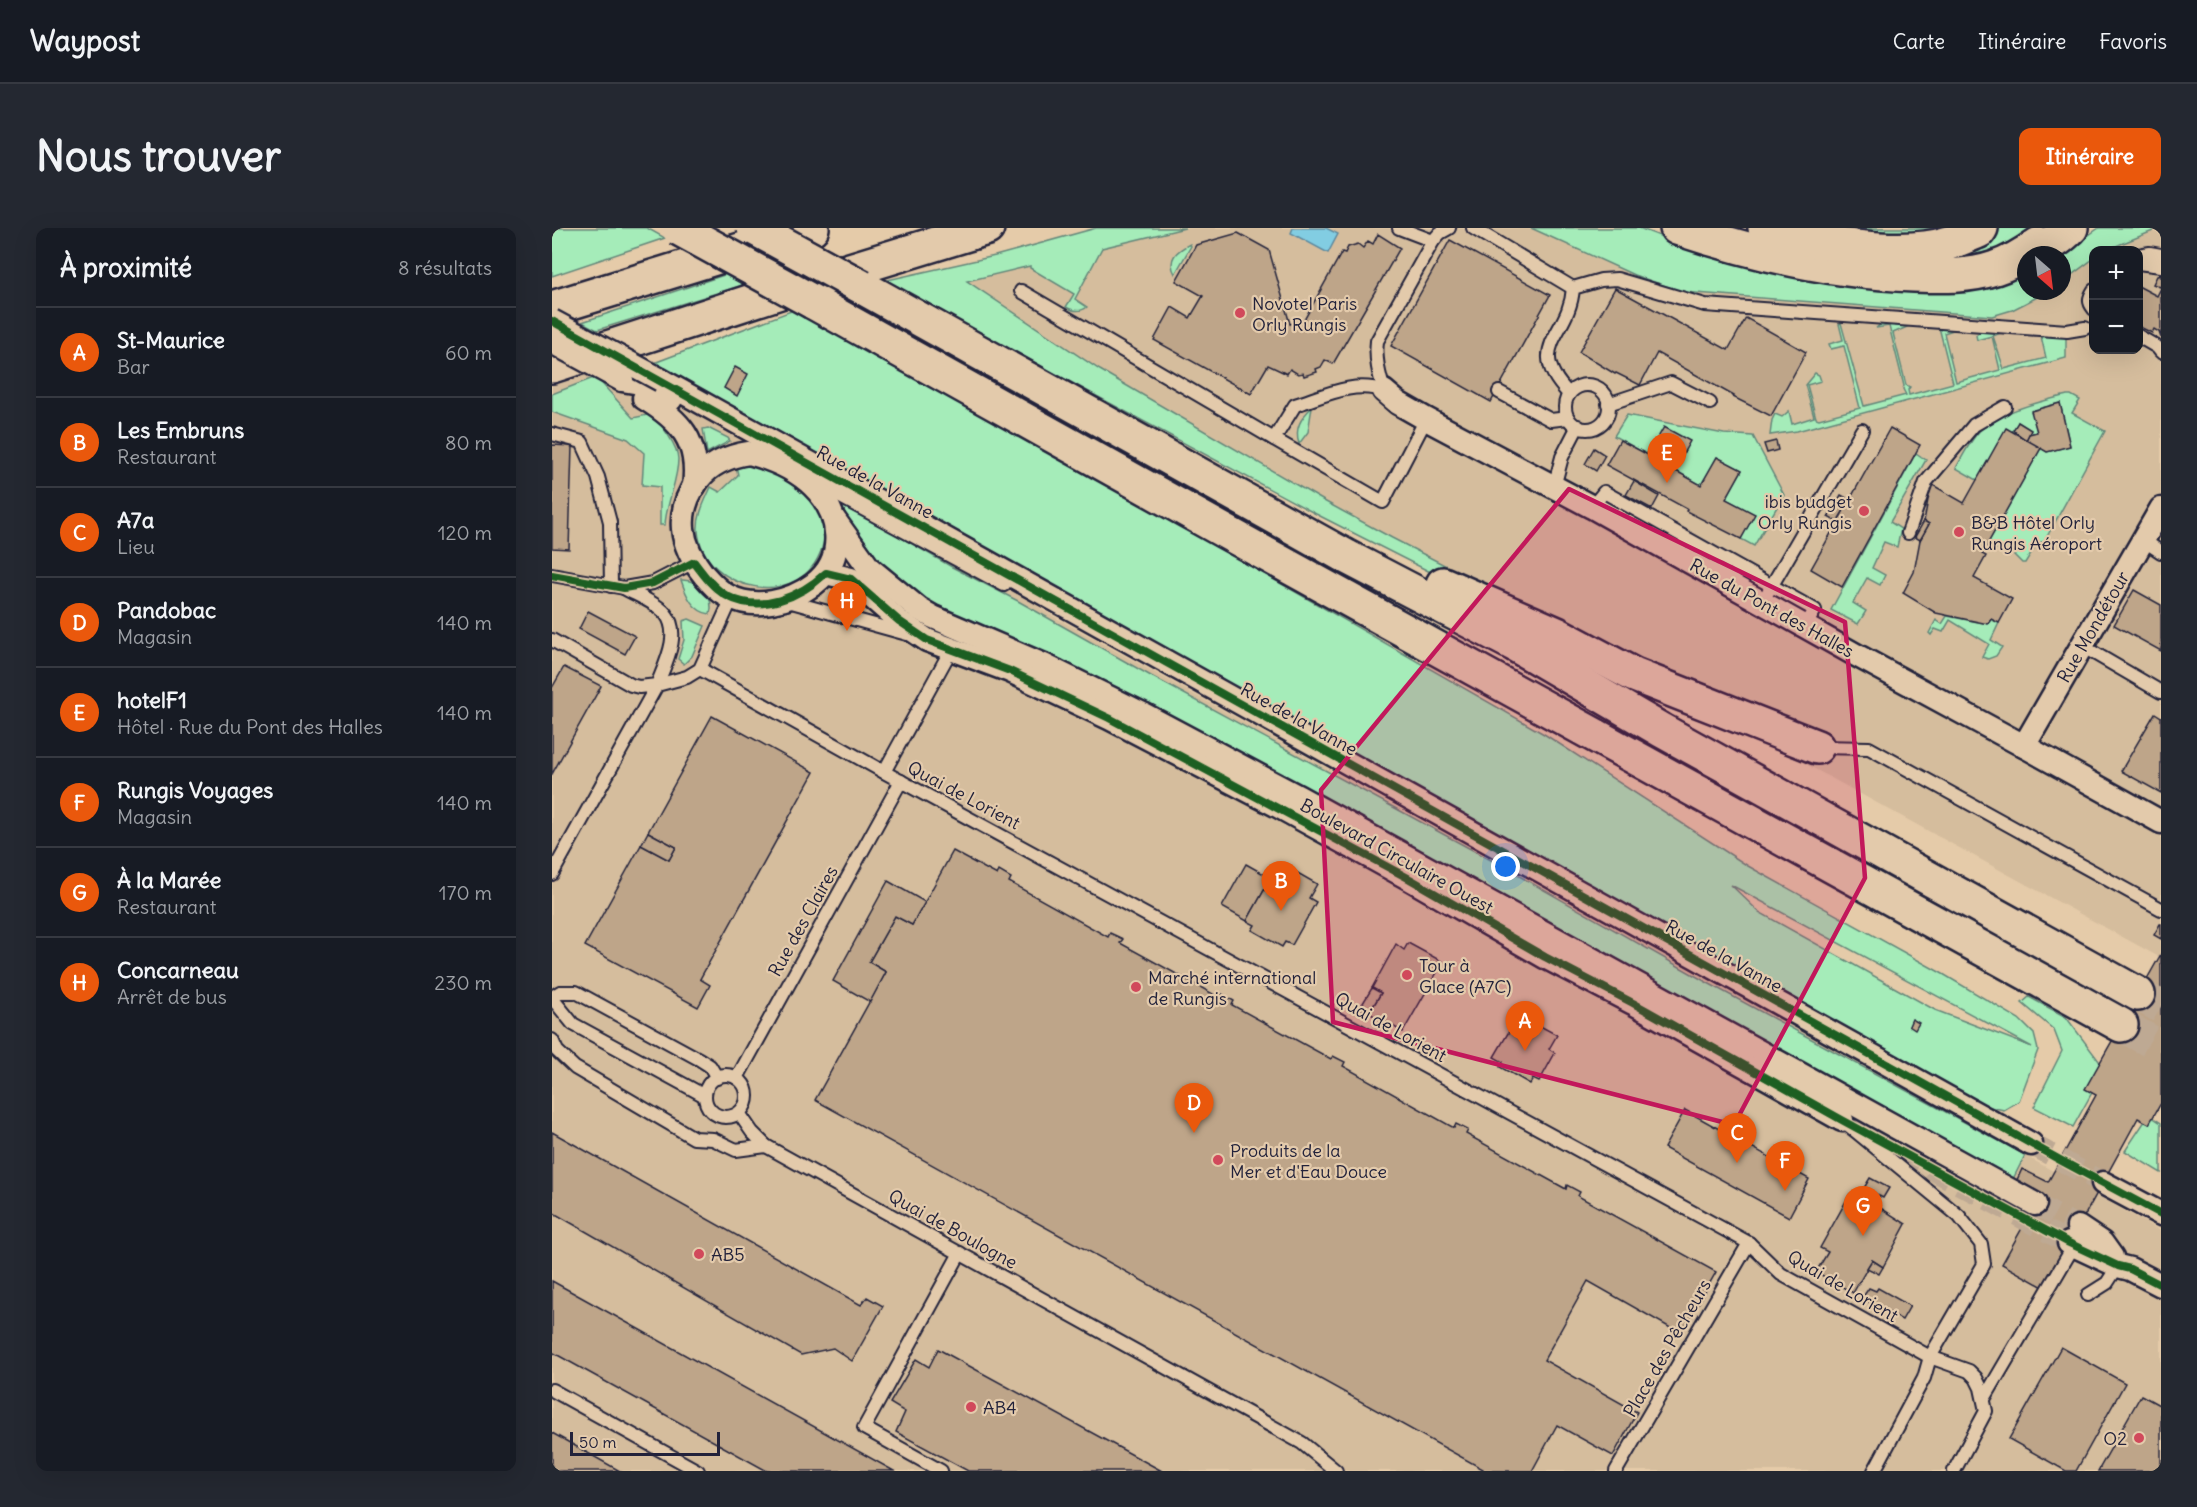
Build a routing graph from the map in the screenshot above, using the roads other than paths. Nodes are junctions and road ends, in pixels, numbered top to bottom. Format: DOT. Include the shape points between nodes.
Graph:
graph roads {
  1 [pos="678,228"];
  2 [pos="754,228"];
  3 [pos="812,228"];
  4 [pos="987,228"];
  5 [pos="1399,228"];
  6 [pos="1449,228"];
  7 [pos="1473,228"];
  8 [pos="1677,228"];
  9 [pos="1765,228"];
  10 [pos="2071,228"];
  11 [pos="1982,229"];
  12 [pos="2044,236"];
  13 [pos="1433,241"];
  14 [pos="2143,254"];
  15 [pos="2161,255"];
  16 [pos="2143,264"];
  17 [pos="2161,266"];
  18 [pos="1573,288"];
  19 [pos="1021,291"];
  20 [pos="552,308"];
  21 [pos="552,321"];
  22 [pos="2085,328"];
  23 [pos="2143,338"];
  24 [pos="552,342"];
  25 [pos="2161,352"];
  26 [pos="552,366"];
  27 [pos="622,381"];
  28 [pos="1384,391"];
  29 [pos="1499,392"];
  30 [pos="1569,394"];
  31 [pos="1710,403"];
  32 [pos="1608,404"];
  33 [pos="2005,407"];
  34 [pos="1426,419"];
  35 [pos="1573,422"];
  36 [pos="1862,429"];
  37 [pos="552,434"];
  38 [pos="1274,439"];
  39 [pos="767,458"];
  40 [pos="801,476"];
  41 [pos="694,486"];
  42 [pos="1554,487"];
  43 [pos="2161,509"];
  44 [pos="834,519"];
  45 [pos="1908,533"];
  46 [pos="2152,546"];
  47 [pos="1347,557"];
  48 [pos="694,562"];
  49 [pos="826,573"];
  50 [pos="554,576"];
  51 [pos="1004,585"];
  52 [pos="617,587"];
  53 [pos="1766,594"];
  54 [pos="732,598"];
  55 [pos="784,600"];
  56 [pos="552,640"];
  57 [pos="927,640"];
  58 [pos="2082,646"];
  59 [pos="952,648"];
  60 [pos="700,669"];
  61 [pos="657,685"];
  62 [pos="2161,692"];
  63 [pos="2024,746"];
  64 [pos="1817,747"];
  65 [pos="884,772"];
  66 [pos="901,781"];
  67 [pos="2161,822"];
  68 [pos="552,874"];
  69 [pos="2161,909"];
  70 [pos="2138,994"];
  71 [pos="552,997"];
  72 [pos="2121,1025"];
  73 [pos="554,1047"];
  74 [pos="717,1078"];
  75 [pos="737,1078"];
  76 [pos="705,1096"];
  77 [pos="739,1113"];
  78 [pos="1842,1120"];
  79 [pos="2031,1144"];
  80 [pos="766,1146"];
  81 [pos="2103,1183"];
  82 [pos="2035,1204"];
  83 [pos="2161,1214"];
  84 [pos="2076,1237"];
  85 [pos="1749,1243"];
  86 [pos="960,1253"];
  87 [pos="2112,1275"];
  88 [pos="2161,1285"];
  89 [pos="2088,1295"];
  90 [pos="1930,1357"];
  91 [pos="552,1390"];
  92 [pos="1985,1405"];
  93 [pos="1324,1467"];
  94 [pos="698,1471"];
  95 [pos="941,1471"];
  96 [pos="1336,1471"];
  97 [pos="1616,1471"];
  98 [pos="1874,1471"];
  99 [pos="1954,1471"];
  1 -- 72 [label="highway, bridge"];
  2 -- 47 [label="highway, bridge"];
  3 -- 20 [label="highway"];
  4 -- 26 [label="highway"];
  5 -- 13 [label="lane"];
  6 -- 13 [label="lane"];
  7 -- 18 [label="lane"];
  8 -- 12 [label="highway" via="1778,258 1869,273 1943,276 2007,264"];
  9 -- 11 [label="highway" via="1858,248 1906,250 1947,244"];
  10 -- 12 [label="highway" via="2049,244"];
  13 -- 28 [label="lane" via="1377,341 1378,372"];
  14 -- 15 [label="lane"];
  16 -- 17 [label="lane"];
  18 -- 22 [label="lane" via="1617,279 1705,305 2067,331"];
  18 -- 30 [label="lane" via="1572,303 1550,345 1549,361 1554,378"];
  19 -- 38 [label="lane"];
  21 -- 79 [label="street, Rue de la Vanne, bridge"];
  23 -- 25 [label="lane"];
  24 -- 27 [label="street, bridge"];
  27 -- 39 [label="street" via="646,384"];
  27 -- 41 [label="street" via="668,413 683,430 696,460"];
  28 -- 34 [label="street, Rue du Pont des Halles"];
  28 -- 38 [label="lane" via="1353,387 1295,405"];
  29 -- 35 [label="lane" via="1551,420"];
  30 -- 32 [label="lane" via="1584,385 1592,386 1600,389"];
  30 -- 35 [label="lane" via="1565,410"];
  31 -- 32 [label="lane" via="1671,383"];
  32 -- 35 [label="lane" via="1608,412 1598,426 1590,428"];
  33 -- 45 [label="lane" via="1974,425 1926,482"];
  34 -- 38 [label="lane" via="1383,502"];
  34 -- 42 [label="street, Rue du Pont des Halles"];
  35 -- 42 [label="lane"];
  36 -- 53 [label="lane"];
  37 -- 52 [label="lane" via="582,441 598,477 610,522"];
  39 -- 40 [label="street"];
  39 -- 41 [label="street" via="749,453 725,459 702,474"];
  40 -- 44 [label="street" via="819,492"];
  40 -- 51 [label="lane"];
  41 -- 48 [label="street" via="685,507 682,531"];
  42 -- 53 [label="street, Rue du Pont des Halles"];
  43 -- 46 [label="street, Rue Mondétour"];
  44 -- 49 [label="street" via="836,550"];
  44 -- 82 [label="street" via="869,568 933,617 1044,665 1153,719"];
  46 -- 58 [label="street, Rue Mondétour"];
  47 -- 64 [label="highway" via="1377,554 1557,634 1634,675"];
  47 -- 70 [label="highway" via="1514,644 1661,730"];
  48 -- 52 [label="lane" via="653,583"];
  48 -- 54 [label="street" via="710,582"];
  49 -- 55 [label="street"];
  49 -- 57 [label="street, Boulevard Circulaire Ouest" via="851,579"];
  50 -- 52 [label="lane"];
  52 -- 61 [label="lane" via="659,608 669,620 671,646"];
  53 -- 63 [label="street, Rue du Pont des Halles" via="1805,626"];
  54 -- 55 [label="street" via="756,603"];
  54 -- 60 [label="lane"];
  55 -- 57 [label="lane"];
  56 -- 61 [label="lane" via="631,685"];
  57 -- 59 [label="street, Boulevard Circulaire Ouest"];
  58 -- 62 [label="lane"];
  58 -- 63 [label="street, Rue Mondétour"];
  59 -- 65 [label="lane"];
  59 -- 78 [label="street, Boulevard Circulaire Ouest" via="1109,718 1276,805"];
  60 -- 61 [label="lane"];
  60 -- 65 [label="lane, Quai de Lorient"];
  61 -- 68 [label="lane"];
  63 -- 67 [label="street, Rue du Pont des Halles"];
  64 -- 69 [label="lane" via="1869,748"];
  65 -- 66 [label="lane, Quai de Lorient"];
  66 -- 75 [label="lane, Rue des Claires"];
  66 -- 85 [label="lane, Quai de Lorient"];
  71 -- 74 [label="lane" via="560,992 576,992 699,1059 710,1066"];
  71 -- 76 [label="lane" via="573,1024"];
  73 -- 80 [label="lane" via="574,1068 694,1138 713,1139 736,1150"];
  74 -- 75 [label="lane"];
  74 -- 76 [label="lane" via="709,1084"];
  75 -- 77 [label="lane" via="747,1092 746,1106"];
  76 -- 77 [label="lane" via="715,1114 728,1117"];
  77 -- 80 [label="lane, Quai de Boulogne"];
  78 -- 90 [label="lane" via="1959,1216 1981,1244 1984,1264"];
  80 -- 86 [label="lane, Quai de Boulogne"];
  81 -- 83 [label="street"];
  84 -- 87 [label="street"];
  84 -- 92 [label="lane"];
  85 -- 90 [label="lane, Quai de Lorient" via="1781,1274"];
  85 -- 97 [label="lane, Place des Pêcheurs"];
  86 -- 93 [label="lane, Quai de Boulogne" via="1302,1443"];
  86 -- 95 [label="lane" via="864,1428"];
  87 -- 88 [label="street" via="2130,1269"];
  87 -- 89 [label="lane"];
  90 -- 92 [label="lane, Quai de Lorient" via="1969,1371 1976,1378"];
  90 -- 98 [label="lane" via="1924,1378"];
  91 -- 94 [label="lane"];
  92 -- 99 [label="lane"];
  93 -- 96 [label="lane, Quai de Boulogne"];
}
